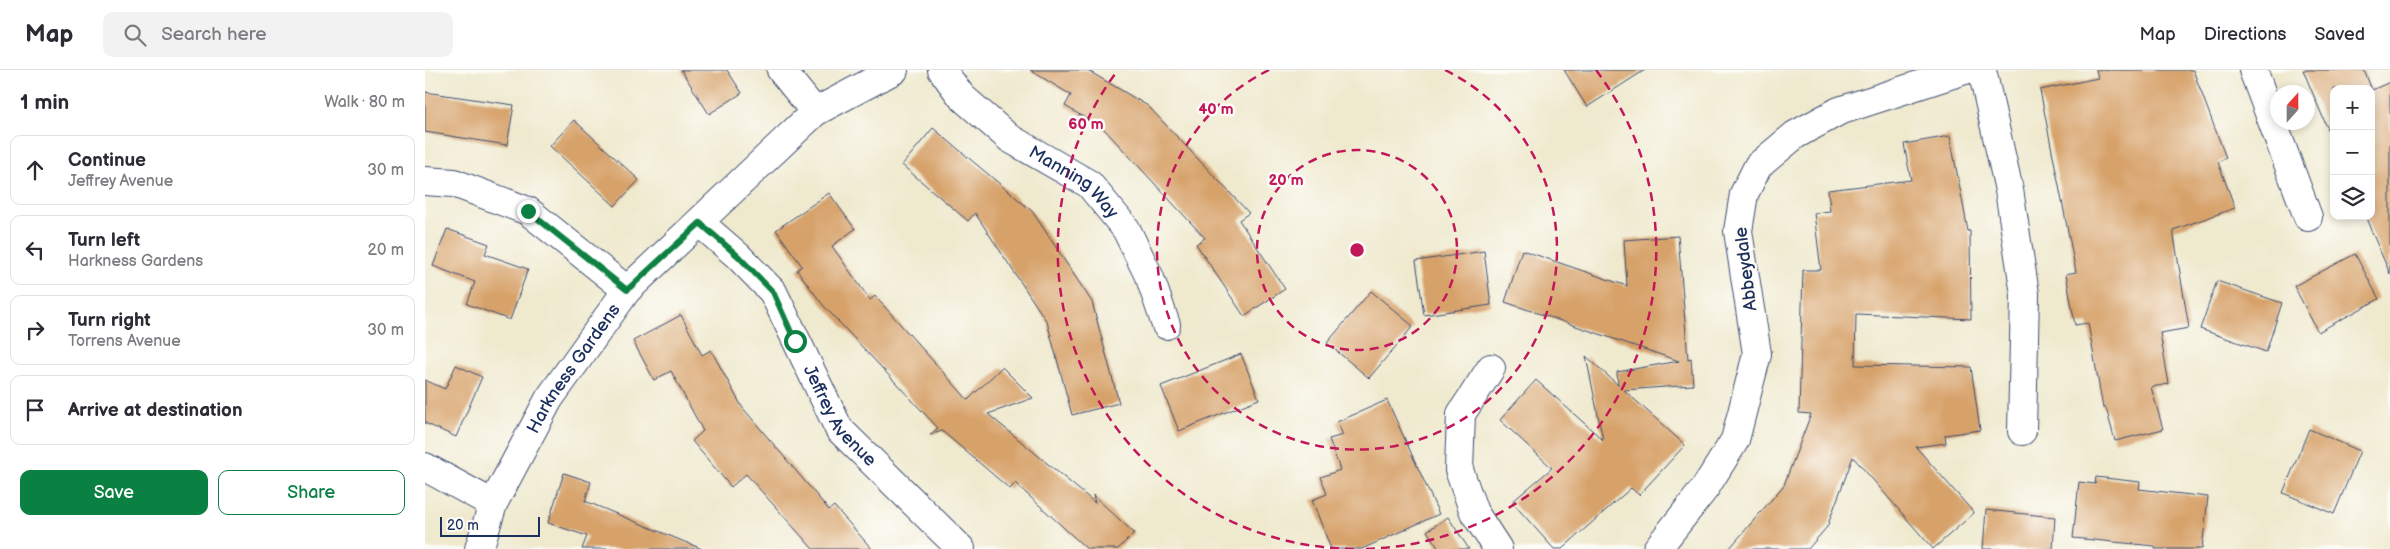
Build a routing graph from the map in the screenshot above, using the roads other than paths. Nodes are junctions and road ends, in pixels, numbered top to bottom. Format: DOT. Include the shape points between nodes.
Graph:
graph roads {
  1 [pos="781,70"];
  2 [pos="894,70"];
  3 [pos="942,70"];
  4 [pos="1965,70"];
  5 [pos="1982,70"];
  6 [pos="2253,70"];
  7 [pos="815,112"];
  8 [pos="425,181"];
  9 [pos="2308,217"];
  10 [pos="700,223"];
  11 [pos="627,290"];
  12 [pos="1166,325"];
  13 [pos="1491,368"];
  14 [pos="2022,431"];
  15 [pos="425,466"];
  16 [pos="493,504"];
  17 [pos="479,549"];
  18 [pos="961,549"];
  19 [pos="1498,549"];
  20 [pos="1657,549"];
  1 -- 7 [label="street"];
  2 -- 7 [label="street, Harkness Gardens"];
  3 -- 12 [label="street, Manning Way" via="961,97 1009,138 1089,184 1126,230 1149,278"];
  4 -- 20 [label="street, Abbeydale" via="1839,111 1795,135 1758,166 1744,194 1738,231 1757,354 1735,440 1705,488"];
  5 -- 14 [label="street" via="2009,190 2025,294"];
  6 -- 9 [label="street"];
  7 -- 10 [label="street, Harkness Gardens"];
  8 -- 11 [label="street" via="454,183 528,211"];
  10 -- 11 [label="street, Harkness Gardens"];
  10 -- 18 [label="street, Jeffrey Avenue" via="773,292 839,429"];
  11 -- 16 [label="street, Harkness Gardens" via="549,400"];
  13 -- 19 [label="street" via="1461,414 1459,470 1474,512"];
  15 -- 16 [label="street"];
  16 -- 17 [label="street, Harkness Gardens"];
}
